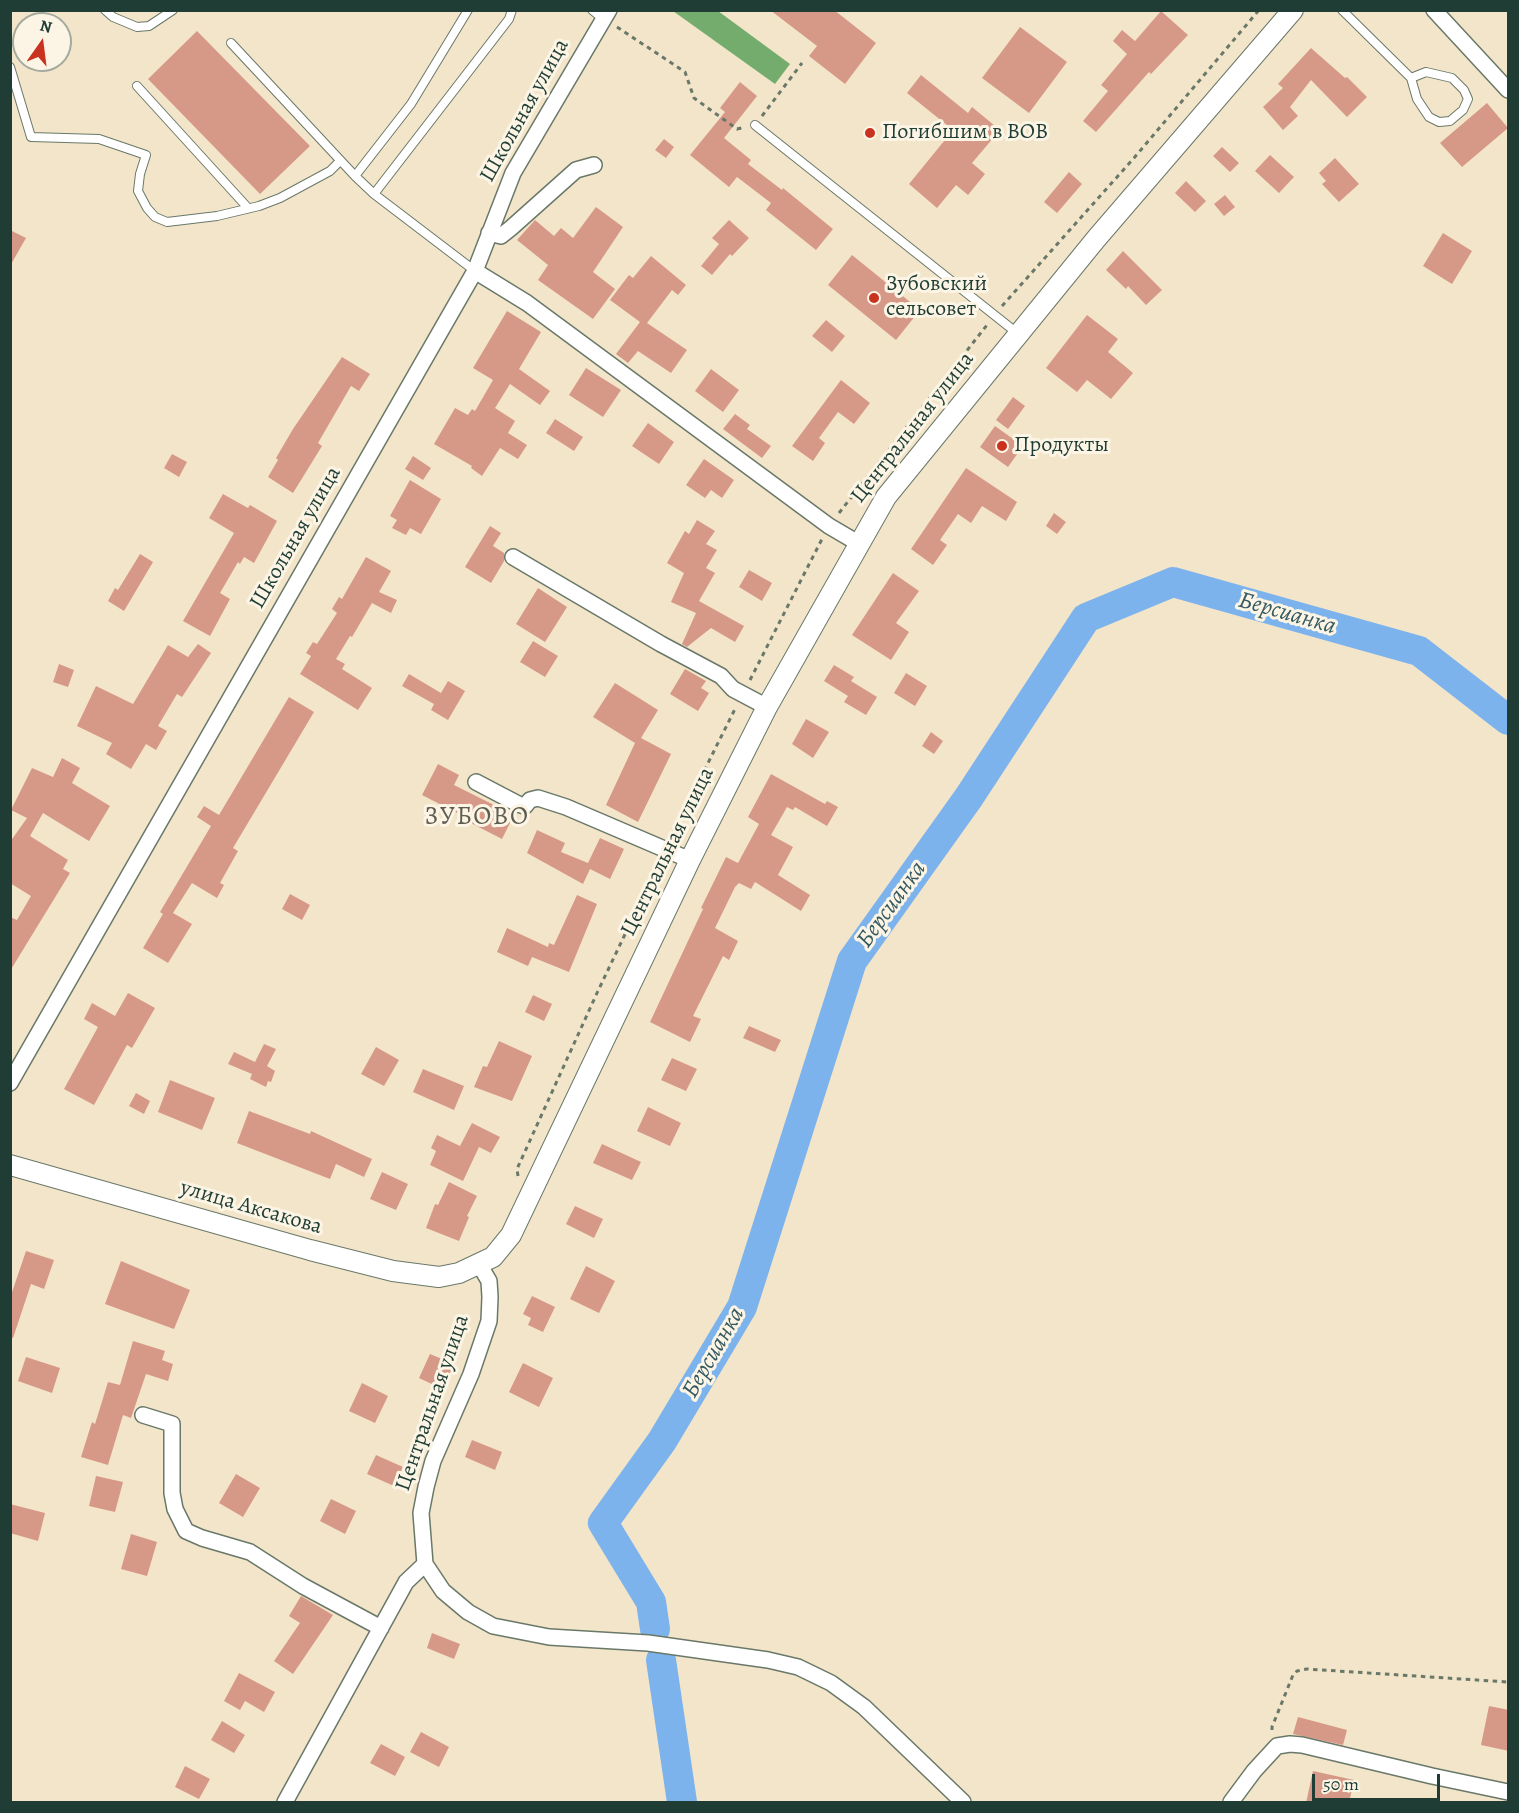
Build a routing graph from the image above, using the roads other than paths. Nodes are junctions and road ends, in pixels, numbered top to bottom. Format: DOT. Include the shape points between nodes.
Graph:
graph roads {
  1 [pos="105,10"];
  2 [pos="173,10"];
  3 [pos="468,10"];
  4 [pos="512,10"];
  5 [pos="1293,10"];
  6 [pos="1342,10"];
  7 [pos="1434,10"];
  8 [pos="601,13"];
  9 [pos="231,43"];
  10 [pos="10,67"];
  11 [pos="1411,78"];
  12 [pos="137,86"];
  13 [pos="1509,90"];
  14 [pos="755,125"];
  15 [pos="340,161"];
  16 [pos="594,165"];
  17 [pos="355,176"];
  18 [pos="374,194"];
  19 [pos="248,208"];
  20 [pos="489,233"];
  21 [pos="475,272"];
  22 [pos="1018,334"];
  23 [pos="858,543"];
  24 [pos="513,557"];
  25 [pos="767,707"];
  26 [pos="476,782"];
  27 [pos="690,860"];
  28 [pos="10,1083"];
  29 [pos="10,1165"];
  30 [pos="479,1264"];
  31 [pos="144,1415"];
  32 [pos="425,1564"];
  33 [pos="381,1628"];
  34 [pos="1509,1792"];
  35 [pos="285,1803"];
  36 [pos="963,1803"];
  37 [pos="1231,1803"];
  1 -- 2 [label="lane" via="137,27 149,26"];
  3 -- 17 [label="lane" via="411,104"];
  4 -- 18 [label="lane" via="510,19"];
  5 -- 22 [label="street, Центральная улица"];
  6 -- 11 [label="lane"];
  7 -- 13 [label="street"];
  8 -- 20 [label="street, Школьная улица" via="513,173"];
  9 -- 15 [label="lane"];
  10 -- 19 [label="lane" via="31,137 99,139 146,155 138,190 154,217 167,222"];
  11 -- 11 [label="lane" via="1417,99 1430,117 1439,122 1450,121 1463,110 1468,99 1452,78 1426,72"];
  12 -- 19 [label="lane"];
  14 -- 22 [label="lane"];
  15 -- 17 [label="lane"];
  15 -- 19 [label="lane" via="330,171 280,198"];
  16 -- 20 [label="street" via="576,170 501,236"];
  17 -- 18 [label="lane"];
  18 -- 21 [label="lane"];
  20 -- 21 [label="street, Школьная улица"];
  21 -- 23 [label="street" via="527,303 829,526"];
  21 -- 28 [label="street, Школьная улица"];
  22 -- 23 [label="street, Центральная улица" via="886,497"];
  23 -- 25 [label="street, Центральная улица"];
  24 -- 25 [label="street" via="721,676 733,689"];
  25 -- 27 [label="street, Центральная улица"];
  26 -- 27 [label="street" via="525,806 538,798 566,807"];
  27 -- 30 [label="street, Центральная улица" via="512,1235 493,1257"];
  29 -- 30 [label="street, улица Аксакова" via="393,1271 439,1277"];
  30 -- 32 [label="street, Центральная улица" via="489,1281 489,1321 426,1487 421,1513"];
  31 -- 33 [label="street" via="172,1424 173,1501 186,1531 250,1552"];
  32 -- 33 [label="street" via="406,1582"];
  32 -- 36 [label="street" via="443,1591 468,1612 494,1626 549,1637 648,1643 798,1667 831,1683 864,1707"];
  33 -- 35 [label="street"];
  34 -- 37 [label="street" via="1290,1744 1277,1746"];
}
